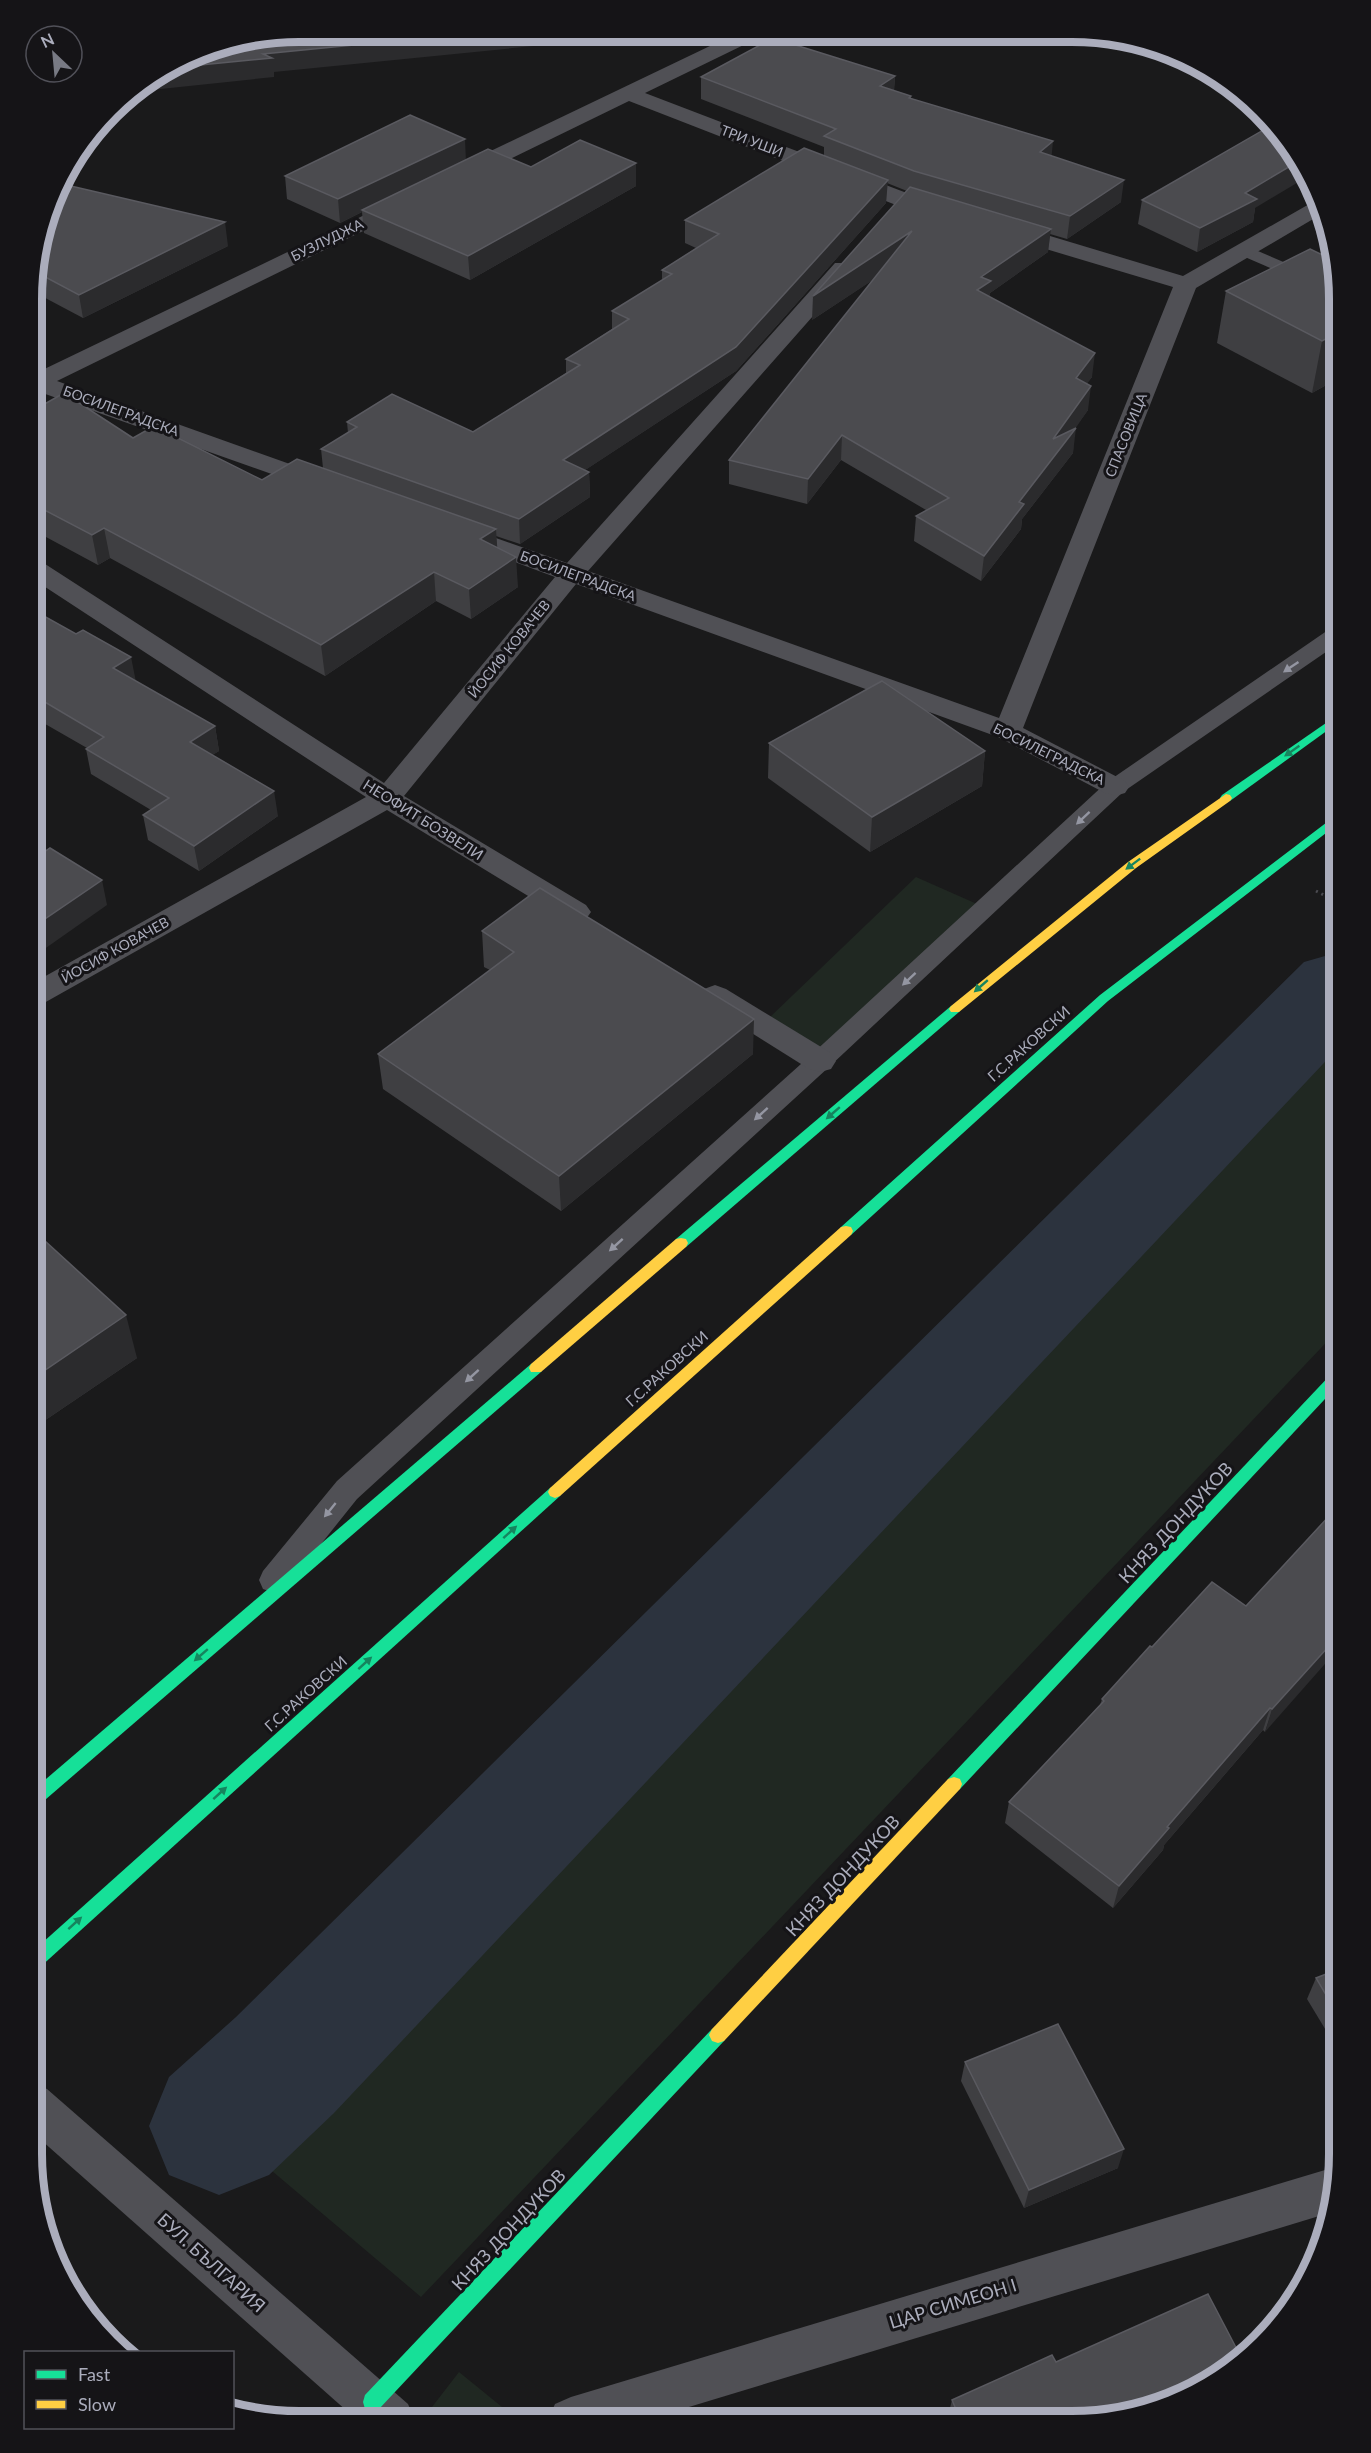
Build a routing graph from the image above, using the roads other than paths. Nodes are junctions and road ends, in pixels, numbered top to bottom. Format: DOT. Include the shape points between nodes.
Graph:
graph roads {
  1 [pos="734,42"];
  2 [pos="627,93"];
  3 [pos="445,182"];
  4 [pos="424,193"];
  5 [pos="1312,210"];
  6 [pos="960,216"];
  7 [pos="983,223"];
  8 [pos="1244,250"];
  9 [pos="856,253"];
  10 [pos="1186,284"];
  11 [pos="1328,289"];
  12 [pos="42,379"];
  13 [pos="42,384"];
  14 [pos="349,494"];
  15 [pos="438,526"];
  16 [pos="42,573"];
  17 [pos="570,574"];
  18 [pos="1329,640"];
  19 [pos="1329,724"];
  20 [pos="1008,731"];
  21 [pos="1115,787"];
  22 [pos="387,798"];
  23 [pos="1329,825"];
  24 [pos="602,928"];
  25 [pos="695,984"];
  26 [pos="42,991"];
  27 [pos="820,1061"];
  28 [pos="1329,1386"];
  29 [pos="245,1617"];
  30 [pos="42,1792"];
  31 [pos="42,1954"];
  32 [pos="42,2113"];
  33 [pos="1326,2192"];
  34 [pos="371,2411"];
  35 [pos="377,2411"];
  36 [pos="601,2411"];
  1 -- 2 [label="street"];
  2 -- 3 [label="street"];
  2 -- 6 [label="street, ТРИ УШИ" via="896,208"];
  4 -- 12 [label="street, БУЗЛУДЖА"];
  5 -- 8 [label="street"];
  7 -- 10 [label="street"];
  8 -- 10 [label="street"];
  8 -- 11 [label="lane"];
  9 -- 17 [label="street, ЙОСИФ КОВАЧЕВ"];
  10 -- 20 [label="street, СПАСОВИЦА"];
  13 -- 14 [label="street, БОСИЛЕГРАДСКА"];
  15 -- 17 [label="street, БОСИЛЕГРАДСКА"];
  16 -- 22 [label="street, НЕОФИТ БОЗВЕЛИ"];
  17 -- 20 [label="street, БОСИЛЕГРАДСКА"];
  17 -- 22 [label="street, ЙОСИФ КОВАЧЕВ"];
  18 -- 21 [label="lane, one-way"];
  19 -- 29 [label="street, one-way" via="1131,865 1008,963"];
  20 -- 21 [label="street, БОСИЛЕГРАДСКА"];
  21 -- 27 [label="lane, one-way"];
  22 -- 24 [label="street, НЕОФИТ БОЗВЕЛИ"];
  22 -- 26 [label="street, ЙОСИФ КОВАЧЕВ"];
  31 -- 23 [label="street, Г.С.РАКОВСКИ, one-way" via="1104,998"];
  25 -- 27 [label="street"];
  27 -- 29 [label="lane, one-way" via="346,1490"];
  28 -- 35 [label="street, КНЯЗ ДОНДУКОВ"];
  29 -- 30 [label="street, one-way"];
  32 -- 34 [label="street, БУЛ. БЪЛГАРИЯ" via="278,2322"];
  33 -- 36 [label="street, ЦАР СИМЕОН I"];
}
